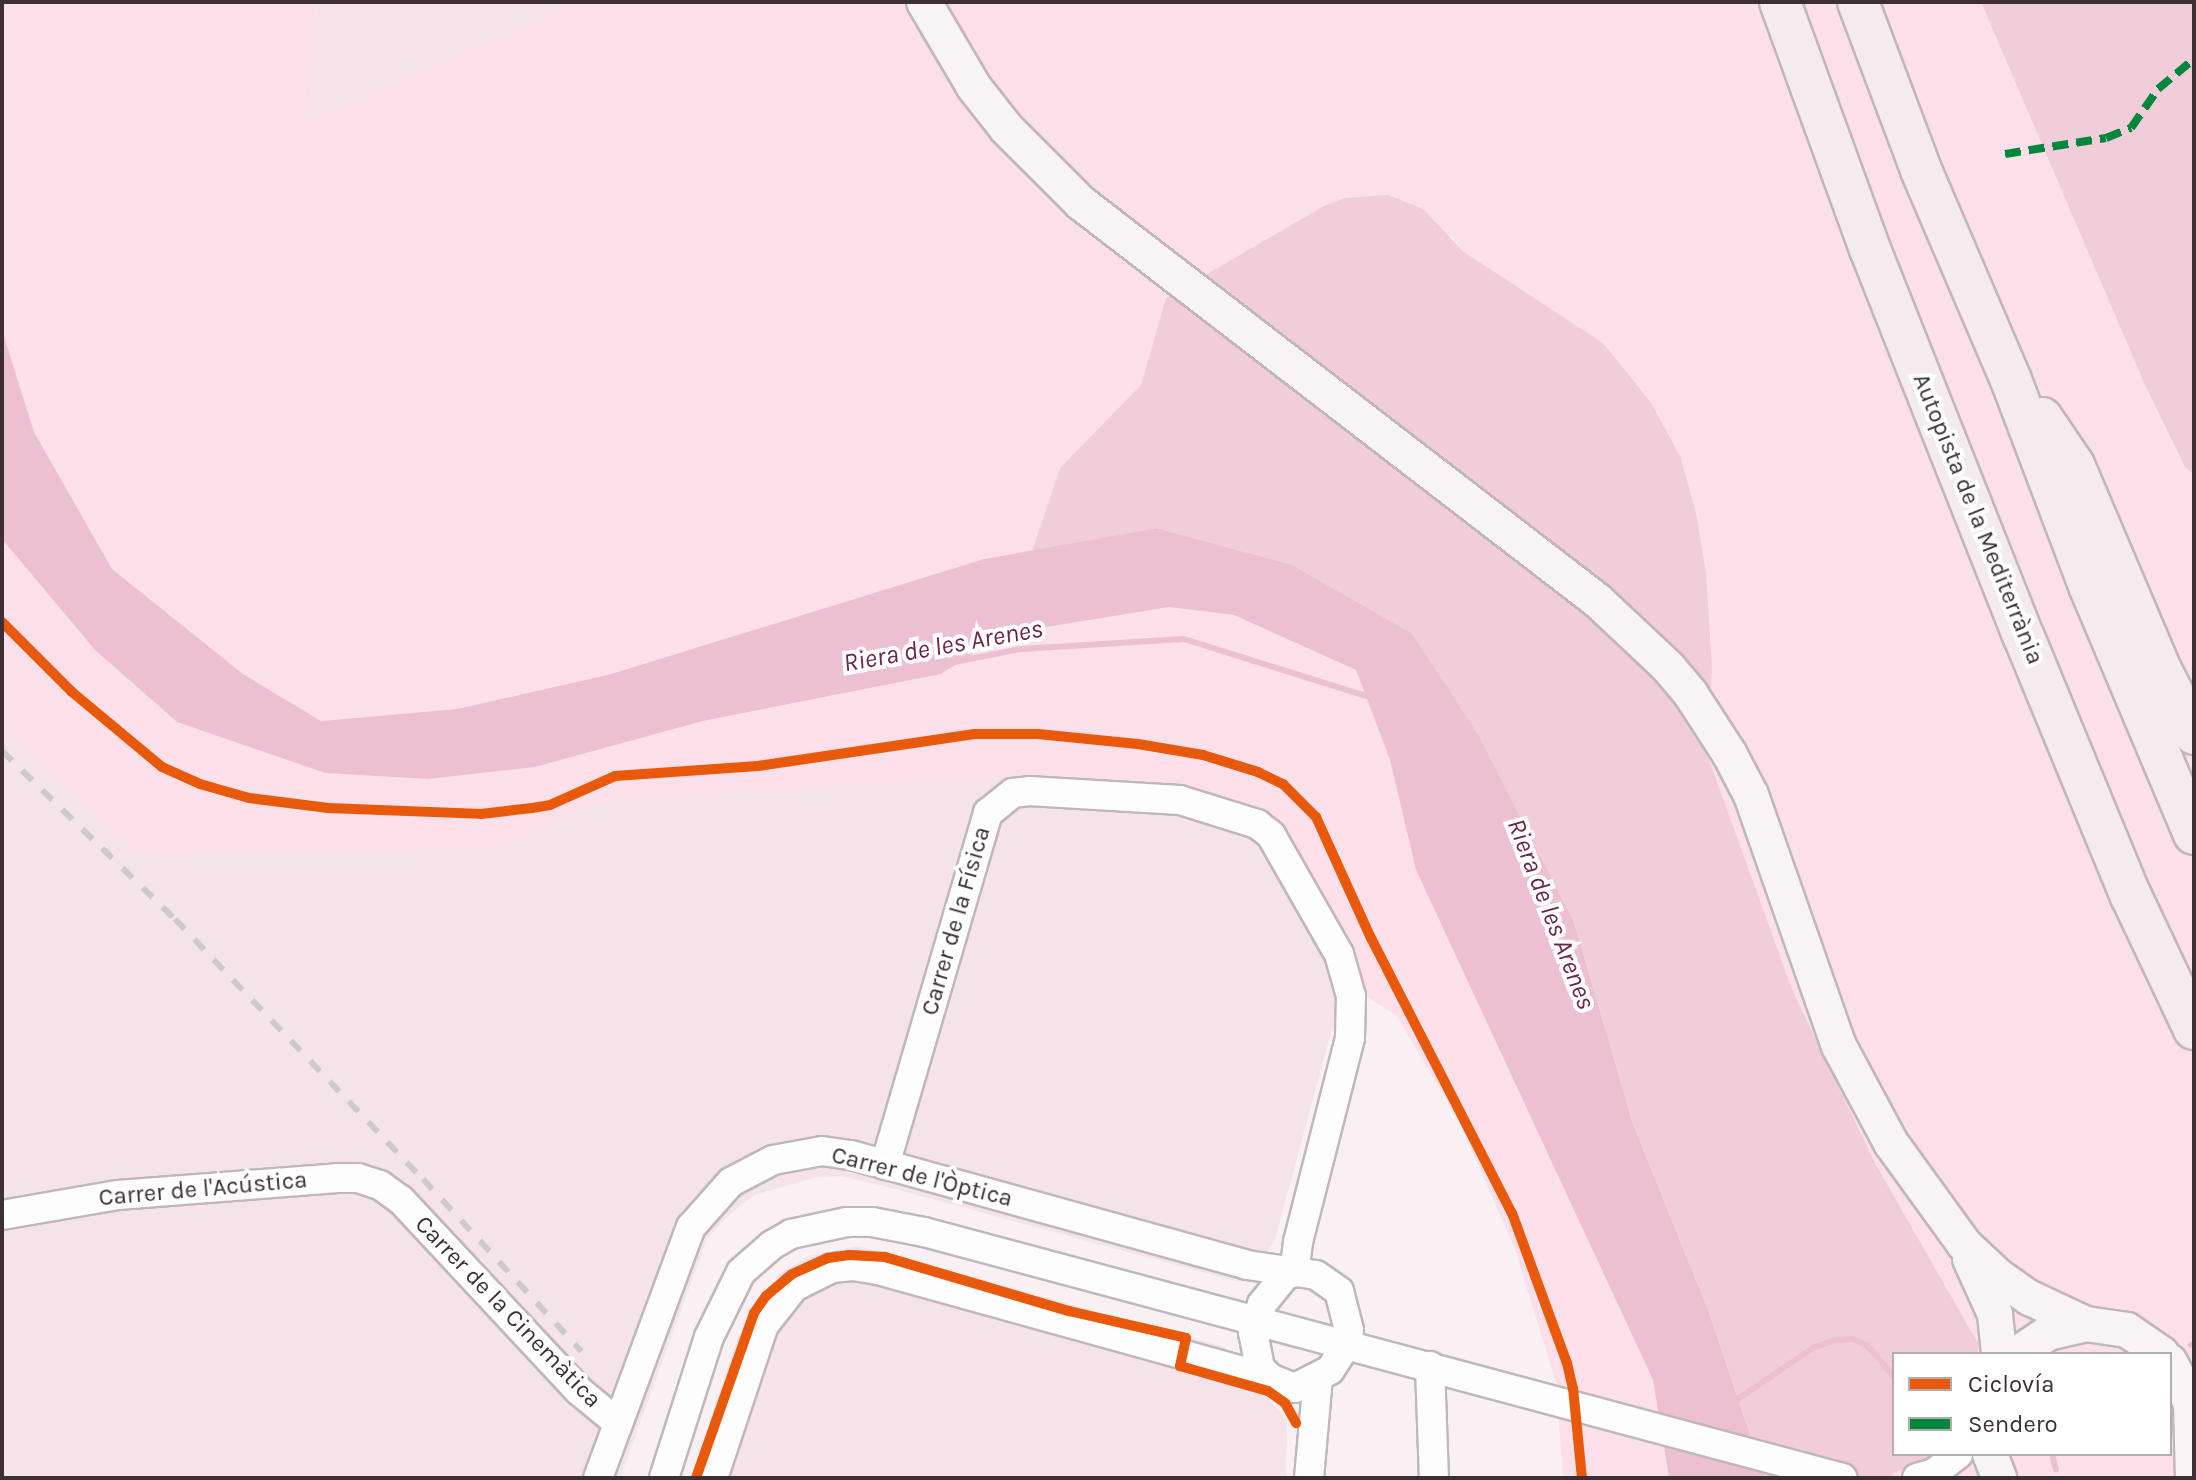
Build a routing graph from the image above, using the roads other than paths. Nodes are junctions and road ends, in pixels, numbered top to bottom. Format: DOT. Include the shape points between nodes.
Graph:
graph roads {
  1 [pos="924,2"];
  2 [pos="1780,2"];
  3 [pos="1858,2"];
  4 [pos="2011,380"];
  5 [pos="2194,734"];
  6 [pos="2194,834"];
  7 [pos="2194,1029"];
  8 [pos="885,1165"];
  9 [pos="401,1200"];
  10 [pos="2,1215"];
  11 [pos="1964,1244"];
  12 [pos="1247,1265"];
  13 [pos="1291,1273"];
  14 [pos="1259,1321"];
  15 [pos="2086,1324"];
  16 [pos="1347,1344"];
  17 [pos="1999,1352"];
  18 [pos="2020,1352"];
  19 [pos="2159,1352"];
  20 [pos="1194,1356"];
  21 [pos="1430,1366"];
  22 [pos="2172,1366"];
  23 [pos="1295,1381"];
  24 [pos="618,1423"];
  25 [pos="1955,1456"];
  26 [pos="1991,1456"];
  27 [pos="2192,1462"];
  28 [pos="598,1478"];
  29 [pos="664,1478"];
  30 [pos="713,1478"];
  31 [pos="1309,1478"];
  32 [pos="1434,1478"];
  33 [pos="1843,1478"];
  34 [pos="1917,1478"];
  35 [pos="1999,1478"];
  36 [pos="2179,1478"];
  1 -- 11 [label="main road" via="974,87 1071,194 1598,601 1690,693 1751,795 1855,1082"];
  2 -- 7 [label="highway, Autopista de la Mediterrània" via="1870,249 2024,637 2131,896"];
  3 -- 4 [label="highway" via="1921,170"];
  4 -- 5 [label="highway" via="2074,465 2161,670"];
  4 -- 6 [label="highway" via="2090,588"];
  8 -- 12 [label="street, Carrer de l'Òptica"];
  8 -- 13 [label="street, Carrer de la Física" via="988,813 1013,793 1029,791 1180,800 1240,817 1271,835 1339,954 1351,996 1350,1038"];
  8 -- 24 [label="street, Carrer de l'Òptica" via="822,1151 799,1153 750,1170 711,1200 678,1254"];
  9 -- 10 [label="street, Carrer de l'Acústica" via="369,1181 337,1178 118,1195"];
  9 -- 24 [label="street, Carrer de la Cinemàtica" via="568,1380"];
  11 -- 15 [label="main road" via="2010,1286"];
  11 -- 17 [label="main road" via="1995,1314"];
  12 -- 13 [label="street, Carrer de l'Òptica"];
  12 -- 14 [label="street"];
  13 -- 14 [label="street"];
  13 -- 16 [label="street, Carrer de l'Òptica" via="1316,1275 1339,1291 1349,1330"];
  14 -- 16 [label="street"];
  14 -- 20 [label="street" via="1224,1358"];
  14 -- 23 [label="street" via="1260,1368"];
  14 -- 29 [label="street" via="894,1226 847,1222 810,1227 772,1245 731,1288 709,1337"];
  15 -- 18 [label="main road" via="2048,1333"];
  15 -- 19 [label="main road" via="2127,1330"];
  16 -- 21 [label="street"];
  16 -- 23 [label="street" via="1341,1358"];
  20 -- 23 [label="street"];
  20 -- 30 [label="street" via="878,1270 832,1268 794,1287 764,1325"];
  21 -- 32 [label="street"];
  21 -- 33 [label="street"];
  22 -- 27 [label="main road" via="2191,1403"];
  23 -- 31 [label="street" via="1311,1426"];
  24 -- 28 [label="street, Carrer de l'Òptica"];
  25 -- 34 [label="street" via="1934,1473"];
  26 -- 35 [label="main road"];
  27 -- 36 [label="main road"];
}
